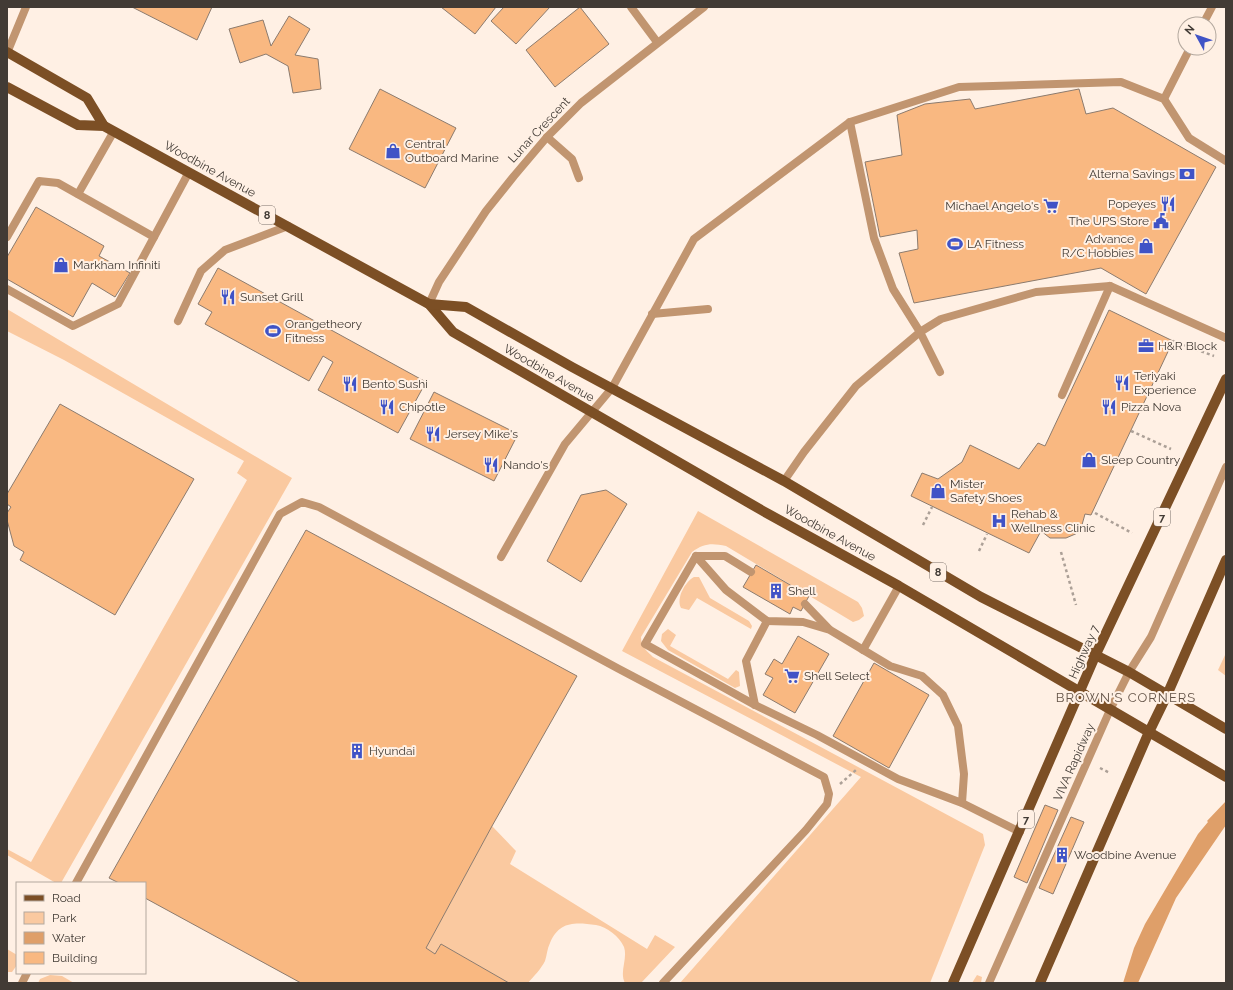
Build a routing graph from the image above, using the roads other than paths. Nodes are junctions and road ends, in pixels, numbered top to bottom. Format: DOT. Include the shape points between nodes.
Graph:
graph roads {
  1 [pos="26,7"];
  2 [pos="631,7"];
  3 [pos="704,7"];
  4 [pos="1212,7"];
  5 [pos="1207,16"];
  6 [pos="656,42"];
  7 [pos="7,52"];
  8 [pos="1186,56"];
  9 [pos="7,88"];
  10 [pos="1164,99"];
  11 [pos="850,122"];
  12 [pos="104,126"];
  13 [pos="114,131"];
  14 [pos="547,137"];
  15 [pos="1226,161"];
  16 [pos="189,172"];
  17 [pos="579,178"];
  18 [pos="78,194"];
  19 [pos="288,226"];
  20 [pos="7,237"];
  21 [pos="154,237"];
  22 [pos="1110,286"];
  23 [pos="7,289"];
  24 [pos="429,304"];
  25 [pos="708,309"];
  26 [pos="652,314"];
  27 [pos="178,321"];
  28 [pos="920,332"];
  29 [pos="1226,338"];
  30 [pos="940,372"];
  31 [pos="1226,379"];
  32 [pos="612,388"];
  33 [pos="1062,395"];
  34 [pos="592,413"];
  35 [pos="1226,467"];
  36 [pos="784,481"];
  37 [pos="696,556"];
  38 [pos="501,557"];
  39 [pos="1226,560"];
  40 [pos="752,572"];
  41 [pos="899,586"];
  42 [pos="805,604"];
  43 [pos="767,621"];
  44 [pos="830,630"];
  45 [pos="863,650"];
  46 [pos="1096,654"];
  47 [pos="1130,672"];
  48 [pos="1081,691"];
  49 [pos="1167,695"];
  50 [pos="755,705"];
  51 [pos="1110,710"];
  52 [pos="1226,729"];
  53 [pos="1148,732"];
  54 [pos="1226,777"];
  55 [pos="962,803"];
  56 [pos="1020,832"];
  57 [pos="77,882"];
  58 [pos="26,974"];
  59 [pos="22,983"];
  60 [pos="663,983"];
  61 [pos="953,983"];
  62 [pos="989,983"];
  63 [pos="1040,983"];
  1 -- 7 [label="street"];
  2 -- 6 [label="street"];
  3 -- 6 [label="street, Lunar Crescent"];
  4 -- 5 [label="street"];
  6 -- 14 [label="street, Lunar Crescent" via="581,103"];
  7 -- 12 [label="main road" via="87,98"];
  8 -- 10 [label="street"];
  9 -- 12 [label="main road, Woodbine Avenue / 8" via="78,125"];
  10 -- 11 [label="street" via="1121,82 960,87"];
  10 -- 15 [label="street" via="1190,138"];
  11 -- 26 [label="street" via="694,239"];
  11 -- 28 [label="street" via="874,238 893,288"];
  12 -- 13 [label="main road, Woodbine Avenue / 8"];
  13 -- 16 [label="main road, Woodbine Avenue / 8"];
  13 -- 18 [label="street"];
  14 -- 17 [label="street" via="572,159"];
  14 -- 24 [label="street, Lunar Crescent" via="486,211 439,282"];
  16 -- 19 [label="main road, Woodbine Avenue / 8"];
  16 -- 21 [label="street"];
  18 -- 20 [label="street" via="58,183 39,181"];
  18 -- 21 [label="street"];
  19 -- 24 [label="main road, Woodbine Avenue / 8"];
  19 -- 27 [label="street" via="225,250 201,271"];
  21 -- 23 [label="street" via="118,304 74,326"];
  22 -- 28 [label="street" via="1036,292 941,319"];
  22 -- 29 [label="street"];
  22 -- 33 [label="street"];
  24 -- 32 [label="main road, Woodbine Avenue / 8" via="466,307"];
  24 -- 34 [label="main road, Woodbine Avenue / 8" via="453,332"];
  25 -- 26 [label="street"];
  26 -- 32 [label="street"];
  28 -- 30 [label="street"];
  28 -- 36 [label="street" via="856,386"];
  31 -- 46 [label="main road, Highway 7 / 7"];
  32 -- 34 [label="street"];
  32 -- 36 [label="main road, Woodbine Avenue / 8"];
  34 -- 38 [label="street" via="564,444"];
  34 -- 41 [label="main road, Woodbine Avenue / 8"];
  35 -- 47 [label="street, VIVA Rapidway" via="1151,637"];
  36 -- 46 [label="main road, Woodbine Avenue / 8" via="981,597"];
  37 -- 40 [label="street" via="725,556"];
  37 -- 43 [label="street" via="726,590"];
  37 -- 50 [label="street" via="645,644"];
  39 -- 49 [label="main road"];
  41 -- 45 [label="street"];
  41 -- 48 [label="main road, Woodbine Avenue / 8"];
  42 -- 44 [label="street"];
  43 -- 44 [label="street" via="803,622"];
  43 -- 50 [label="street" via="746,661"];
  44 -- 45 [label="street"];
  45 -- 55 [label="street" via="890,666 922,676 943,695 958,726 964,774"];
  46 -- 47 [label="main road, Woodbine Avenue / 8"];
  46 -- 48 [label="main road, Highway 7 / 7"];
  47 -- 49 [label="main road, Woodbine Avenue / 8"];
  47 -- 51 [label="street, VIVA Rapidway"];
  48 -- 51 [label="main road, Woodbine Avenue / 8"];
  48 -- 56 [label="main road, Highway 7 / 7"];
  49 -- 52 [label="main road, Woodbine Avenue / 8"];
  49 -- 53 [label="main road"];
  50 -- 55 [label="street" via="898,779"];
  51 -- 53 [label="main road, Woodbine Avenue / 8"];
  51 -- 62 [label="street, VIVA Rapidway"];
  53 -- 54 [label="main road, Woodbine Avenue / 8"];
  53 -- 63 [label="main road"];
  55 -- 56 [label="street"];
  56 -- 61 [label="main road, Highway 7 / 7"];
  57 -- 60 [label="street" via="280,514 302,502 319,507 824,777 829,794 827,804 806,830"];
  58 -- 59 [label="street"];
}
